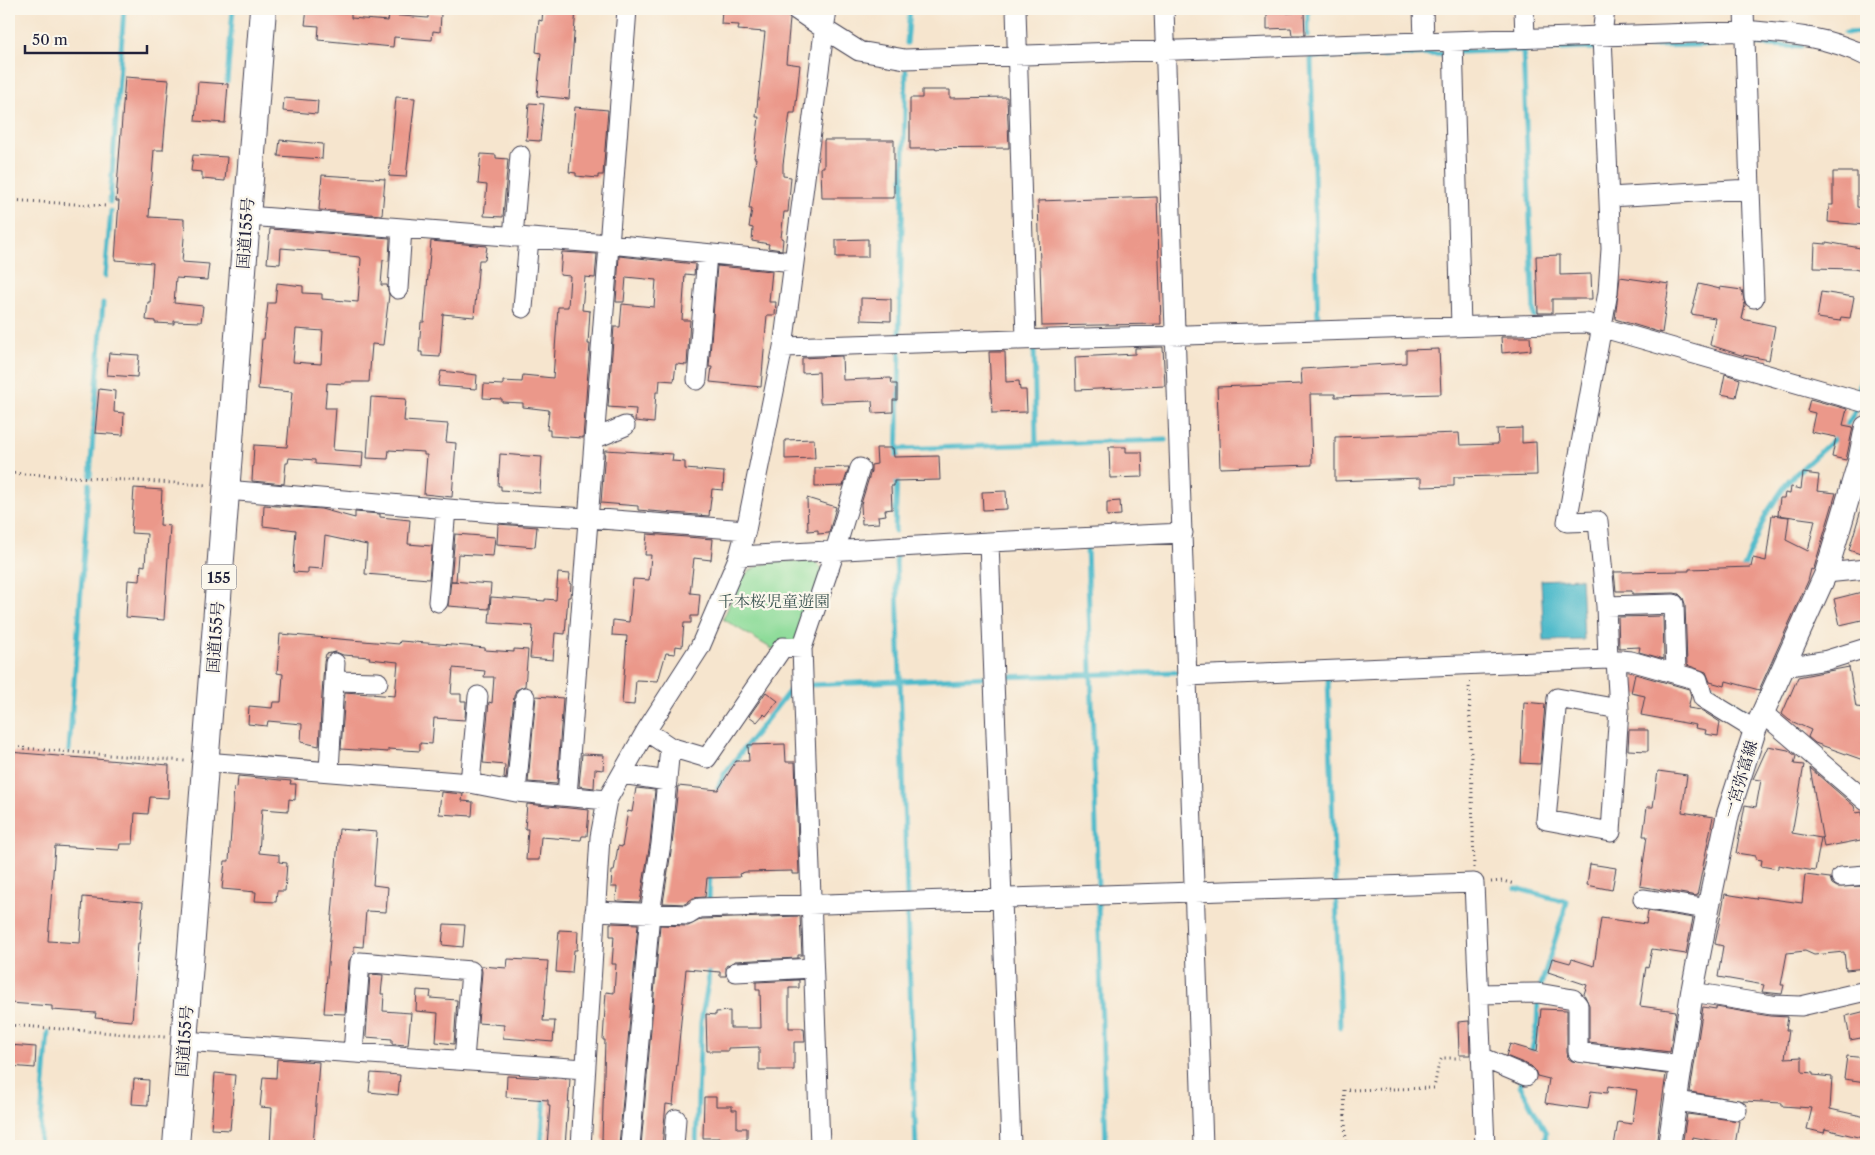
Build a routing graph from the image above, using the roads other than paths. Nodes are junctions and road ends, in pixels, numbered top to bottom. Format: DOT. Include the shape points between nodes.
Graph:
graph roads {
  1 [pos="262,9"];
  2 [pos="627,9"];
  3 [pos="795,9"];
  4 [pos="827,9"];
  5 [pos="1016,9"];
  6 [pos="1164,9"];
  7 [pos="1423,9"];
  8 [pos="1524,9"];
  9 [pos="1605,9"];
  10 [pos="1744,9"];
  11 [pos="824,30"];
  12 [pos="1745,31"];
  13 [pos="1602,36"];
  14 [pos="1525,38"];
  15 [pos="1453,40"];
  16 [pos="1424,42"];
  17 [pos="1166,50"];
  18 [pos="1017,56"];
  19 [pos="1866,56"];
  20 [pos="520,155"];
  21 [pos="1750,189"];
  22 [pos="1609,197"];
  23 [pos="247,216"];
  24 [pos="402,228"];
  25 [pos="521,238"];
  26 [pos="609,244"];
  27 [pos="707,254"];
  28 [pos="794,262"];
  29 [pos="398,289"];
  30 [pos="1754,298"];
  31 [pos="524,308"];
  32 [pos="1461,327"];
  33 [pos="1601,327"];
  34 [pos="1176,336"];
  35 [pos="1026,339"];
  36 [pos="783,347"];
  37 [pos="698,380"];
  38 [pos="1866,403"];
  39 [pos="625,426"];
  40 [pos="1866,427"];
  41 [pos="594,439"];
  42 [pos="1863,462"];
  43 [pos="860,468"];
  44 [pos="226,488"];
  45 [pos="446,509"];
  46 [pos="588,518"];
  47 [pos="746,530"];
  48 [pos="1183,532"];
  49 [pos="989,542"];
  50 [pos="835,551"];
  51 [pos="739,556"];
  52 [pos="1866,569"];
  53 [pos="1826,573"];
  54 [pos="438,602"];
  55 [pos="1606,606"];
  56 [pos="802,648"];
  57 [pos="1866,648"];
  58 [pos="1612,659"];
  59 [pos="1785,667"];
  60 [pos="1676,673"];
  61 [pos="1187,676"];
  62 [pos="378,682"];
  63 [pos="478,696"];
  64 [pos="525,696"];
  65 [pos="1619,709"];
  66 [pos="1760,722"];
  67 [pos="646,731"];
  68 [pos="670,747"];
  69 [pos="205,762"];
  70 [pos="328,771"];
  71 [pos="622,774"];
  72 [pos="667,781"];
  73 [pos="470,782"];
  74 [pos="516,792"];
  75 [pos="568,796"];
  76 [pos="607,800"];
  77 [pos="1866,801"];
  78 [pos="1866,875"];
  79 [pos="1841,877"];
  80 [pos="1194,892"];
  81 [pos="1002,898"];
  82 [pos="1643,898"];
  83 [pos="811,904"];
  84 [pos="1708,909"];
  85 [pos="595,911"];
  86 [pos="650,913"];
  87 [pos="813,968"];
  88 [pos="736,972"];
  89 [pos="1866,991"];
  90 [pos="1692,992"];
  91 [pos="1479,994"];
  92 [pos="184,1040"];
  93 [pos="353,1053"];
  94 [pos="1481,1057"];
  95 [pos="464,1060"];
  96 [pos="1681,1065"];
  97 [pos="585,1069"];
  98 [pos="1526,1076"];
  99 [pos="1676,1101"];
  100 [pos="1737,1110"];
  101 [pos="676,1119"];
  102 [pos="176,1146"];
  103 [pos="581,1146"];
  104 [pos="630,1146"];
  105 [pos="674,1146"];
  106 [pos="820,1146"];
  107 [pos="1011,1146"];
  108 [pos="1203,1146"];
  109 [pos="1485,1146"];
  110 [pos="1669,1146"];
  1 -- 23 [label="highway, 国道155号 / 155"];
  2 -- 26 [label="street"];
  3 -- 11 [label="street"];
  4 -- 11 [label="street"];
  5 -- 18 [label="street"];
  6 -- 17 [label="street"];
  7 -- 16 [label="street"];
  8 -- 14 [label="street"];
  9 -- 13 [label="street"];
  10 -- 12 [label="street"];
  11 -- 18 [label="street" via="859,51 905,59"];
  11 -- 28 [label="street"];
  12 -- 13 [label="street"];
  12 -- 19 [label="street" via="1802,35"];
  12 -- 21 [label="street"];
  13 -- 14 [label="street"];
  13 -- 22 [label="street"];
  14 -- 15 [label="street"];
  15 -- 16 [label="street"];
  15 -- 32 [label="street"];
  16 -- 17 [label="street"];
  17 -- 18 [label="street"];
  17 -- 34 [label="street"];
  18 -- 35 [label="street"];
  20 -- 25 [label="street"];
  21 -- 22 [label="street"];
  21 -- 30 [label="street"];
  22 -- 33 [label="street" via="1611,249"];
  23 -- 24 [label="street"];
  23 -- 44 [label="highway, 国道155号 / 155"];
  24 -- 25 [label="street"];
  24 -- 29 [label="street"];
  25 -- 26 [label="street"];
  25 -- 31 [label="street"];
  26 -- 27 [label="street"];
  26 -- 41 [label="street"];
  27 -- 28 [label="street"];
  27 -- 37 [label="street"];
  28 -- 36 [label="street"];
  32 -- 33 [label="street" via="1586,323"];
  32 -- 34 [label="street"];
  33 -- 38 [label="street"];
  33 -- 55 [label="street" via="1567,522 1598,521"];
  34 -- 35 [label="street"];
  34 -- 48 [label="street"];
  35 -- 36 [label="street"];
  36 -- 47 [label="street"];
  39 -- 41 [label="street"];
  40 -- 42 [label="main road, 一宮弥富線"];
  41 -- 46 [label="street"];
  42 -- 53 [label="main road, 一宮弥富線"];
  43 -- 50 [label="street"];
  44 -- 45 [label="street"];
  44 -- 69 [label="highway, 国道155号 / 155"];
  45 -- 46 [label="street"];
  45 -- 54 [label="street"];
  46 -- 47 [label="street"];
  46 -- 75 [label="street"];
  47 -- 51 [label="street"];
  48 -- 49 [label="street"];
  48 -- 61 [label="street"];
  49 -- 50 [label="street"];
  49 -- 81 [label="street"];
  50 -- 51 [label="street"];
  50 -- 56 [label="street"];
  51 -- 67 [label="street" via="700,647"];
  52 -- 53 [label="street"];
  53 -- 59 [label="main road, 一宮弥富線"];
  55 -- 58 [label="street"];
  55 -- 60 [label="street" via="1674,604"];
  56 -- 68 [label="street" via="783,647 708,758"];
  56 -- 83 [label="street"];
  57 -- 59 [label="street" via="1828,660"];
  58 -- 60 [label="street"];
  58 -- 61 [label="street"];
  58 -- 65 [label="street"];
  59 -- 66 [label="main road, 一宮弥富線"];
  60 -- 66 [label="street" via="1698,680 1703,698"];
  61 -- 80 [label="street"];
  62 -- 70 [label="street" via="334,672"];
  63 -- 73 [label="street"];
  64 -- 74 [label="street"];
  65 -- 65 [label="street" via="1611,832 1546,820 1557,698"];
  66 -- 77 [label="street"];
  66 -- 84 [label="main road, 一宮弥富線" via="1728,814"];
  67 -- 68 [label="street"];
  67 -- 71 [label="street"];
  68 -- 72 [label="street"];
  69 -- 70 [label="street"];
  69 -- 92 [label="highway, 国道155号 / 155"];
  70 -- 73 [label="street"];
  71 -- 72 [label="street"];
  71 -- 76 [label="street"];
  72 -- 86 [label="street"];
  73 -- 74 [label="street"];
  74 -- 75 [label="street"];
  75 -- 76 [label="street"];
  76 -- 85 [label="street" via="600,837"];
  78 -- 79 [label="street"];
  80 -- 81 [label="street"];
  80 -- 91 [label="street" via="1474,883"];
  80 -- 108 [label="street"];
  81 -- 83 [label="street"];
  81 -- 107 [label="street"];
  82 -- 84 [label="street"];
  83 -- 86 [label="street" via="699,908 688,915"];
  83 -- 87 [label="street"];
  84 -- 90 [label="main road, 一宮弥富線"];
  85 -- 86 [label="street"];
  85 -- 97 [label="street"];
  86 -- 104 [label="street"];
  87 -- 88 [label="street"];
  87 -- 106 [label="street"];
  89 -- 90 [label="street" via="1800,1006 1772,1005"];
  90 -- 96 [label="main road, 一宮弥富線"];
  91 -- 94 [label="street"];
  91 -- 96 [label="street" via="1538,994 1573,999 1578,1005 1578,1052"];
  92 -- 93 [label="street"];
  92 -- 102 [label="highway, 国道155号 / 155"];
  93 -- 95 [label="street"];
  93 -- 95 [label="street" via="360,962 472,971"];
  94 -- 98 [label="street"];
  94 -- 109 [label="street"];
  95 -- 97 [label="street"];
  96 -- 99 [label="main road, 一宮弥富線"];
  97 -- 103 [label="street"];
  99 -- 100 [label="street"];
  99 -- 110 [label="main road, 一宮弥富線"];
  101 -- 105 [label="street"];
}
